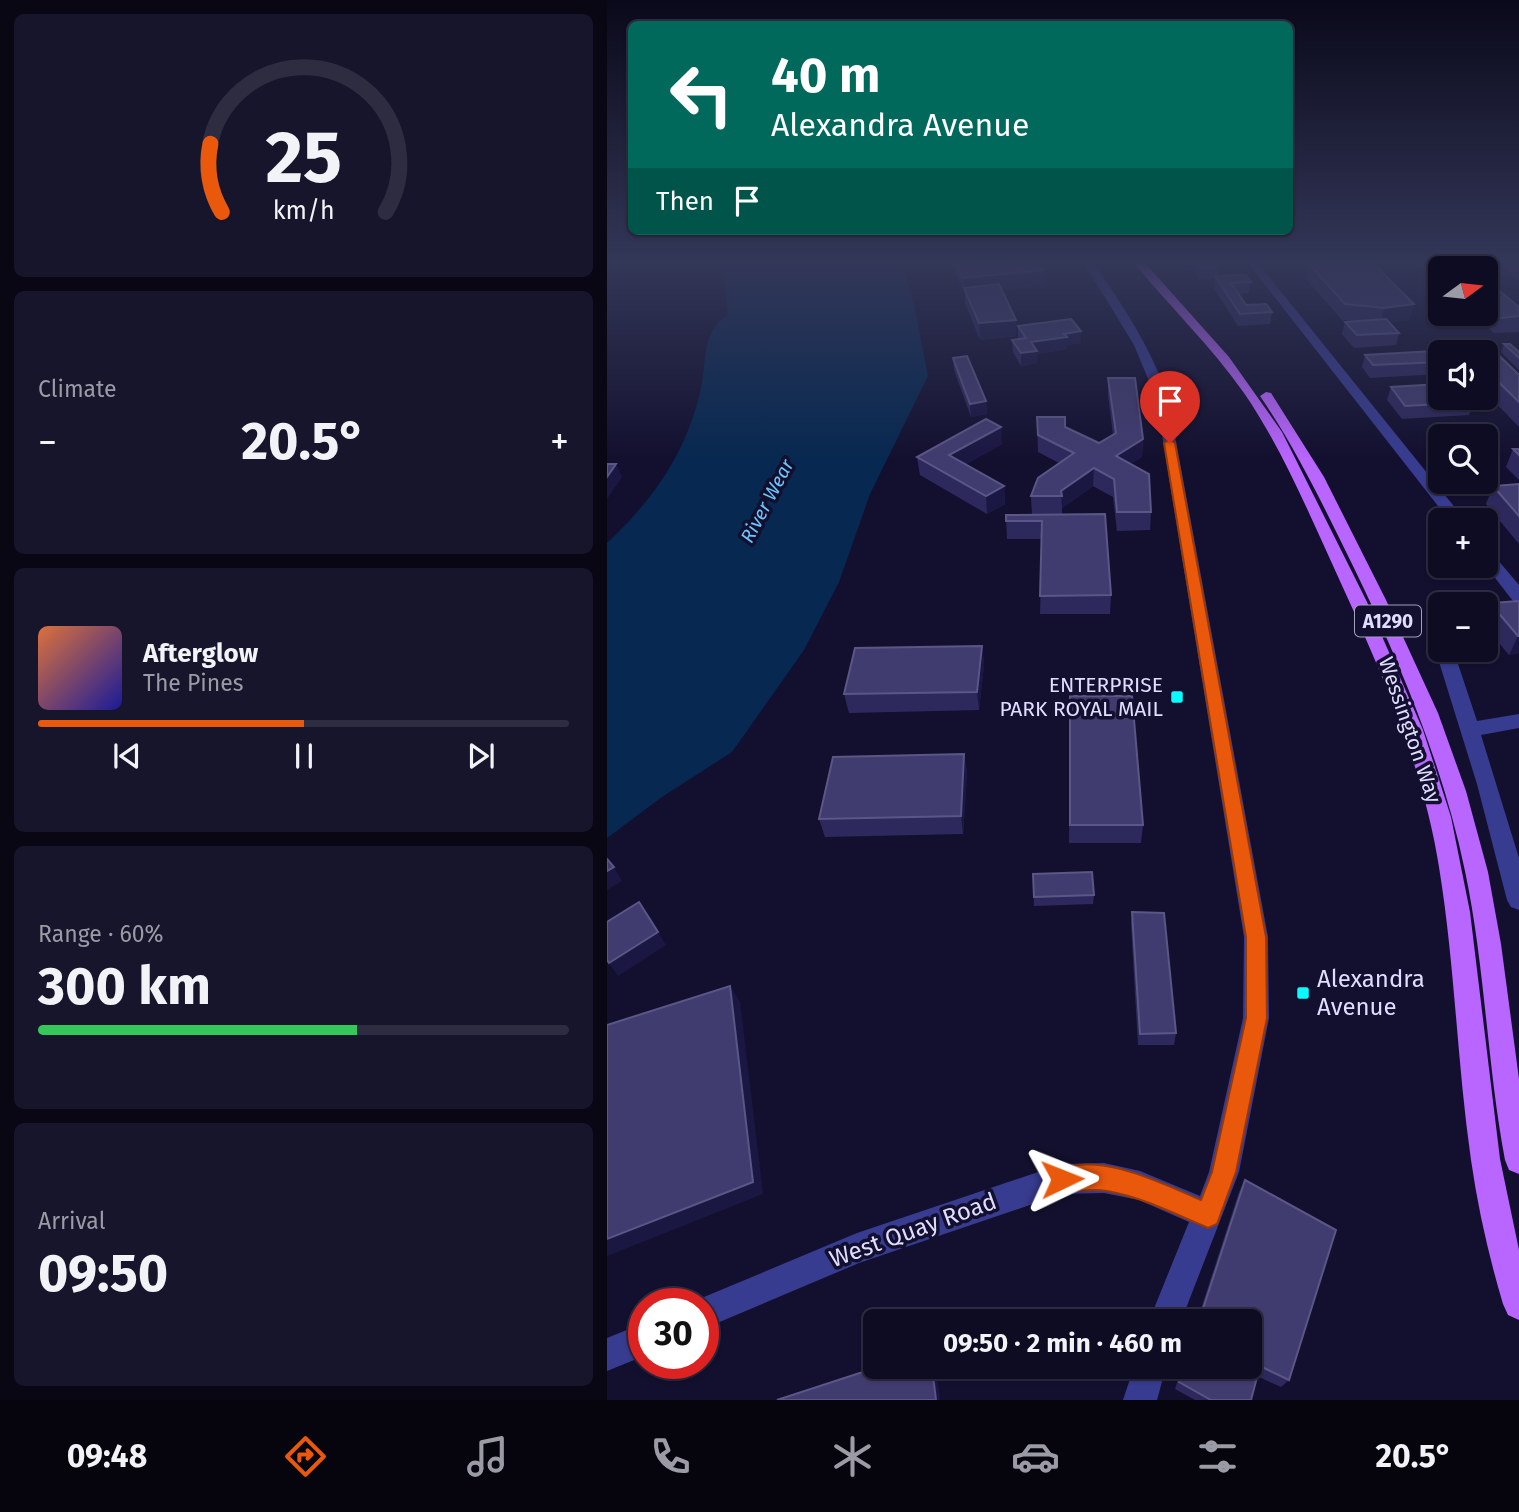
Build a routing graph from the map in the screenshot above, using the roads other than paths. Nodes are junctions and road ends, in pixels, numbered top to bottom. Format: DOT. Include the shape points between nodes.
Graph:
graph roads {
  1 [pos="1130,328"];
  2 [pos="1198,328"];
  3 [pos="1211,328"];
  4 [pos="1305,328"];
  5 [pos="1447,508"];
  6 [pos="1498,577"];
  7 [pos="1515,605"];
  8 [pos="1448,662"];
  9 [pos="1519,721"];
  10 [pos="1470,729"];
  11 [pos="1512,849"];
  12 [pos="1519,900"];
  13 [pos="1519,1160"];
  14 [pos="1208,1215"];
  15 [pos="1519,1304"];
  16 [pos="719,1306"];
  17 [pos="1170,1309"];
  18 [pos="628,1346"];
  19 [pos="607,1355"];
  20 [pos="1146,1379"];
  21 [pos="1140,1400"];
  1 -- 14 [label="street" via="1162,398 1256,937 1253,1037 1224,1172"];
  2 -- 15 [label="main road, Wessington Way / A1290" via="1229,364 1269,423 1308,494 1393,676 1427,764 1457,912 1483,1156"];
  3 -- 13 [label="main road, Wessington Way / A1290" via="1284,421 1333,508 1431,716 1450,767 1478,874"];
  4 -- 5 [label="street"];
  6 -- 7 [label="street"];
  8 -- 10 [label="street"];
  9 -- 10 [label="street"];
  10 -- 11 [label="street"];
  11 -- 12 [label="street"];
  14 -- 16 [label="street, West Quay Road" via="1140,1186 1104,1178 1062,1179 857,1248"];
  14 -- 17 [label="street"];
  18 -- 19 [label="street"];
  20 -- 21 [label="street"];
}
